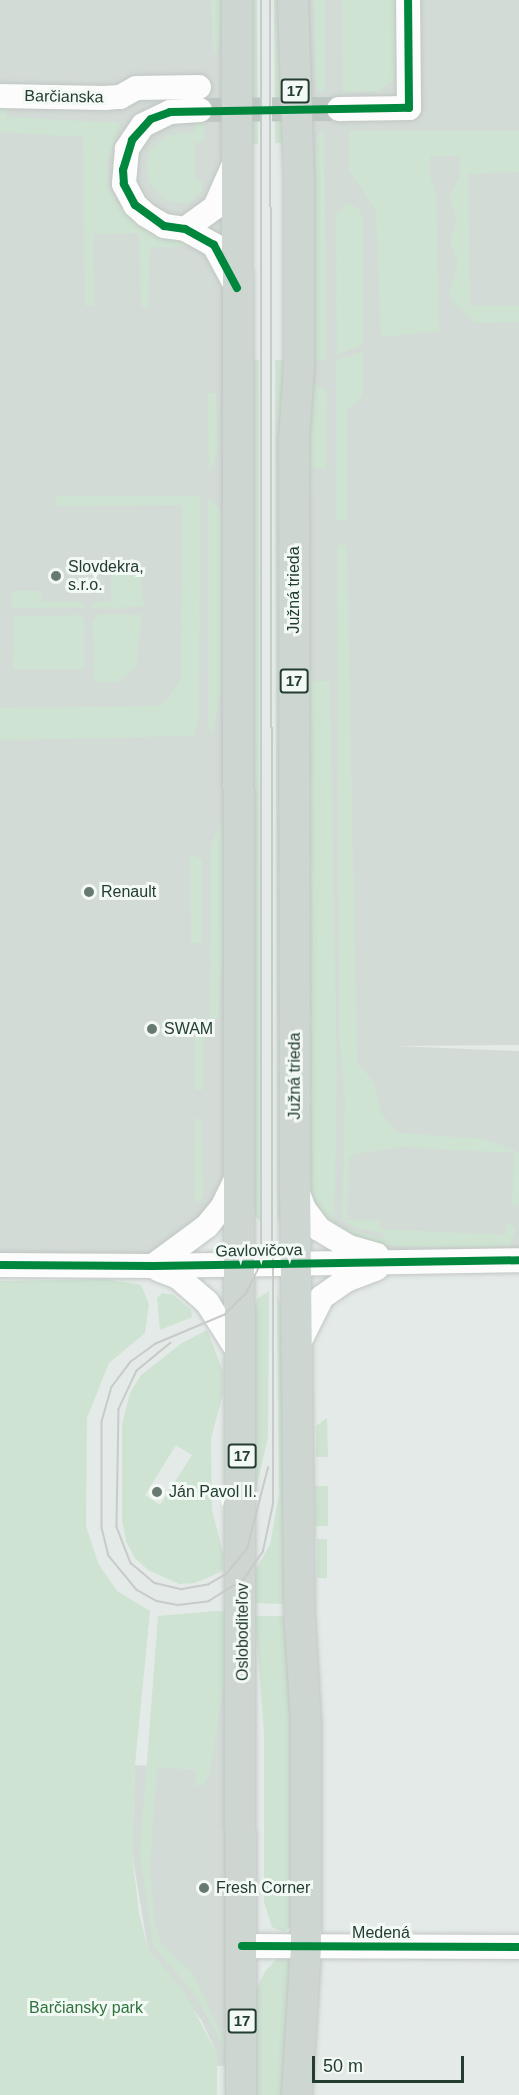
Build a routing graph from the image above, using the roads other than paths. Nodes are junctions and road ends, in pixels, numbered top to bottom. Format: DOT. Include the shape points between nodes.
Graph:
graph roads {
  1 [pos="237,0"];
  2 [pos="293,0"];
  3 [pos="408,0"];
  4 [pos="0,96"];
  5 [pos="339,109"];
  6 [pos="237,155"];
  7 [pos="185,229"];
  8 [pos="237,288"];
  9 [pos="242,1168"];
  10 [pos="296,1180"];
  11 [pos="519,1260"];
  12 [pos="399,1261"];
  13 [pos="298,1263"];
  14 [pos="0,1264"];
  15 [pos="242,1264"];
  16 [pos="153,1266"];
  17 [pos="300,1341"];
  18 [pos="242,1359"];
  19 [pos="242,1946"];
  20 [pos="306,1947"];
  21 [pos="519,1947"];
  22 [pos="241,2095"];
  23 [pos="297,2095"];
  1 -- 6 [label="main road, 17"];
  2 -- 10 [label="main road, Južná trieda / 17" via="299,183 299,367 294,438"];
  3 -- 5 [label="street" via="410,108"];
  4 -- 7 [label="street, Barčianska" via="104,98 120,97 136,88 199,99 151,119 137,132 124,157 124,184 135,205 164,226"];
  6 -- 7 [label="street" via="215,207"];
  6 -- 8 [label="main road, 17"];
  7 -- 8 [label="street" via="220,251"];
  8 -- 9 [label="main road, 17"];
  9 -- 15 [label="main road, Osloboditeľov / 17"];
  9 -- 16 [label="street" via="223,1206 207,1226"];
  10 -- 12 [label="street" via="304,1209 319,1229 350,1247"];
  10 -- 13 [label="main road, 17"];
  11 -- 12 [label="street, Gavlovičova"];
  12 -- 13 [label="street, Gavlovičova"];
  12 -- 17 [label="street" via="346,1280 329,1291 315,1308"];
  13 -- 15 [label="street, Gavlovičova"];
  13 -- 17 [label="main road, 17"];
  14 -- 16 [label="street, Gavlovičova"];
  15 -- 16 [label="street, Gavlovičova"];
  15 -- 18 [label="main road, Osloboditeľov / 17"];
  16 -- 18 [label="street" via="178,1277 207,1302"];
  17 -- 20 [label="main road, 17"];
  18 -- 19 [label="main road, Osloboditeľov / 17"];
  19 -- 20 [label="street, Medená"];
  19 -- 22 [label="main road, Osloboditeľov / 17"];
  20 -- 21 [label="street, Medená"];
  20 -- 23 [label="main road, 17"];
}
